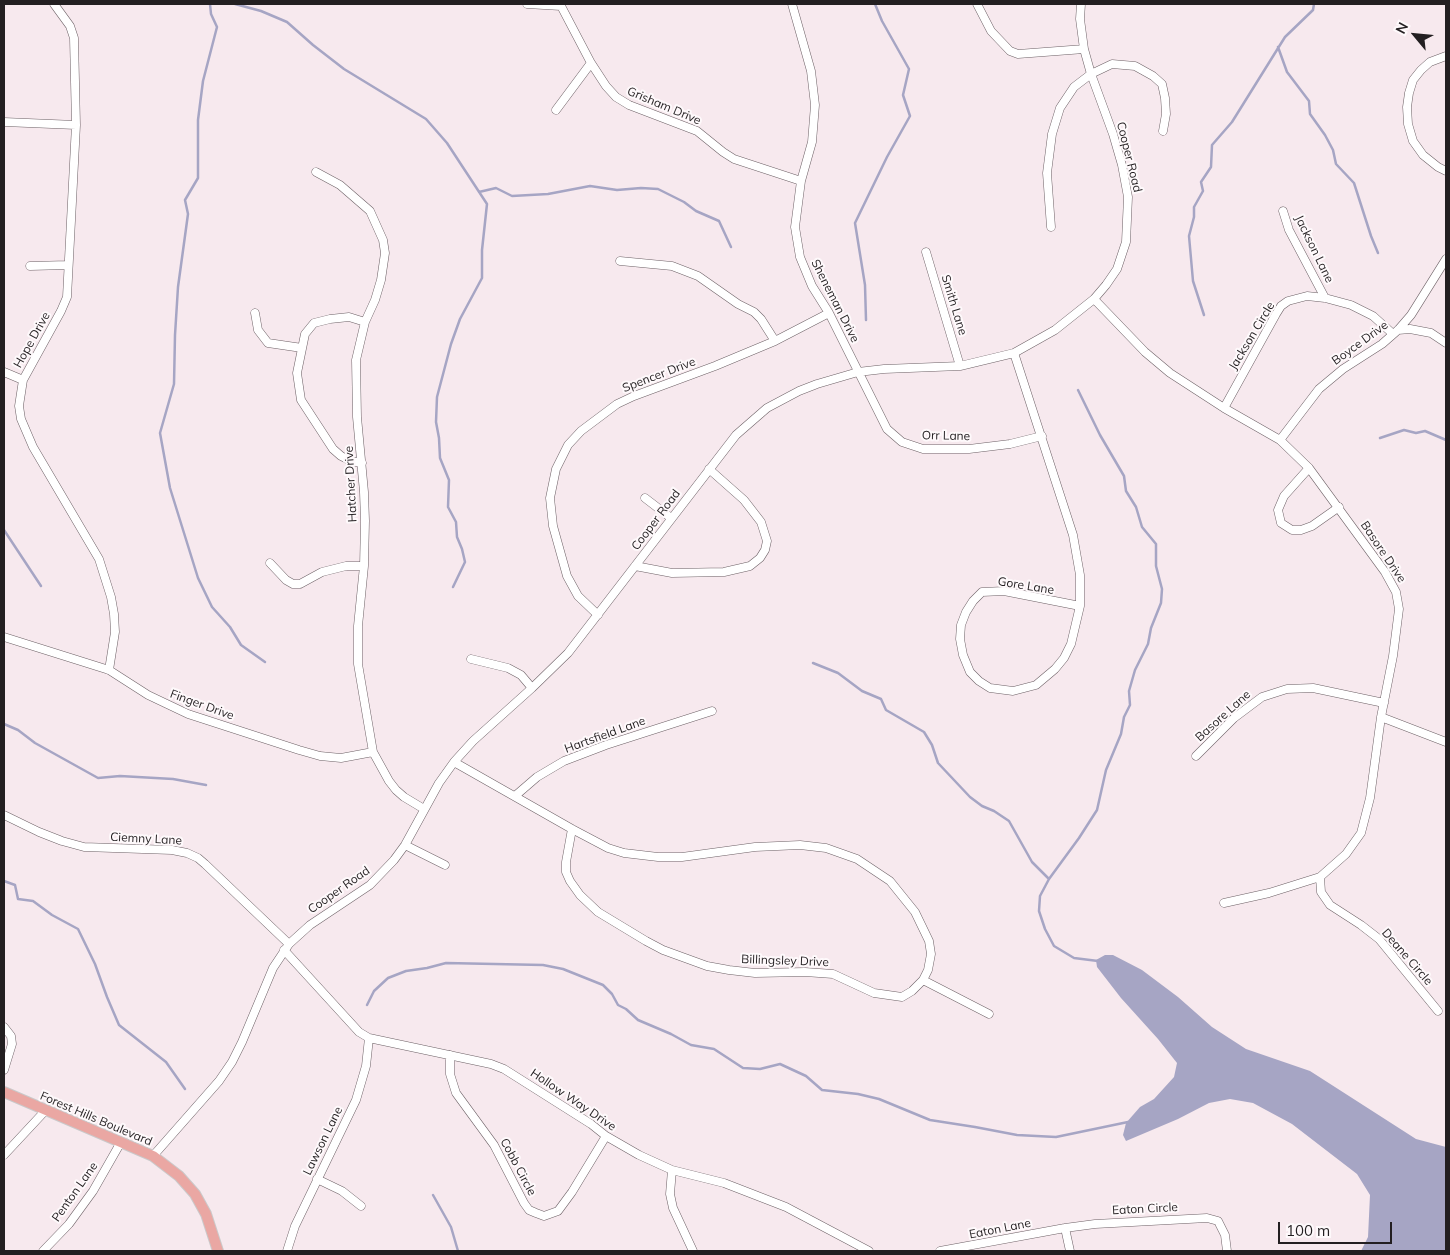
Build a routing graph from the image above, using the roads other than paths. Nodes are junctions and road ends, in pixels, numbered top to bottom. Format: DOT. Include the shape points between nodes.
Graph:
graph roads {
  1 [pos="54,4"];
  2 [pos="527,4"];
  3 [pos="792,4"];
  4 [pos="977,4"];
  5 [pos="1081,4"];
  6 [pos="560,5"];
  7 [pos="1084,49"];
  8 [pos="1444,59"];
  9 [pos="591,63"];
  10 [pos="1091,74"];
  11 [pos="556,110"];
  12 [pos="4,122"];
  13 [pos="76,125"];
  14 [pos="1163,131"];
  15 [pos="1446,171"];
  16 [pos="316,172"];
  17 [pos="801,181"];
  18 [pos="1283,211"];
  19 [pos="1050,227"];
  20 [pos="926,252"];
  21 [pos="1446,259"];
  22 [pos="620,261"];
  23 [pos="68,265"];
  24 [pos="30,266"];
  25 [pos="1325,298"];
  26 [pos="1094,299"];
  27 [pos="255,313"];
  28 [pos="829,313"];
  29 [pos="365,322"];
  30 [pos="1396,332"];
  31 [pos="775,341"];
  32 [pos="1446,343"];
  33 [pos="302,348"];
  34 [pos="1014,353"];
  35 [pos="960,366"];
  36 [pos="4,372"];
  37 [pos="858,372"];
  38 [pos="22,380"];
  39 [pos="1224,408"];
  40 [pos="1042,436"];
  41 [pos="1280,440"];
  42 [pos="362,463"];
  43 [pos="709,468"];
  44 [pos="1309,468"];
  45 [pos="645,498"];
  46 [pos="1339,507"];
  47 [pos="671,518"];
  48 [pos="270,563"];
  49 [pos="364,566"];
  50 [pos="635,566"];
  51 [pos="1080,606"];
  52 [pos="598,616"];
  53 [pos="4,637"];
  54 [pos="471,659"];
  55 [pos="110,670"];
  56 [pos="532,688"];
  57 [pos="1384,703"];
  58 [pos="712,711"];
  59 [pos="1381,717"];
  60 [pos="1446,742"];
  61 [pos="373,752"];
  62 [pos="1196,756"];
  63 [pos="454,762"];
  64 [pos="515,796"];
  65 [pos="424,809"];
  66 [pos="4,815"];
  67 [pos="572,829"];
  68 [pos="405,845"];
  69 [pos="445,865"];
  70 [pos="1320,877"];
  71 [pos="1224,903"];
  72 [pos="286,947"];
  73 [pos="923,980"];
  74 [pos="1438,1011"];
  75 [pos="989,1014"];
  76 [pos="4,1027"];
  77 [pos="369,1038"];
  78 [pos="450,1055"];
  79 [pos="4,1070"];
  80 [pos="4,1092"];
  81 [pos="44,1111"];
  82 [pos="606,1136"];
  83 [pos="121,1142"];
  84 [pos="4,1155"];
  85 [pos="154,1156"];
  86 [pos="672,1170"];
  87 [pos="317,1179"];
  88 [pos="361,1206"];
  89 [pos="1065,1228"];
  90 [pos="857,1248"];
  91 [pos="43,1251"];
  92 [pos="218,1251"];
  93 [pos="287,1251"];
  94 [pos="693,1251"];
  95 [pos="869,1251"];
  96 [pos="940,1251"];
  97 [pos="1070,1251"];
  98 [pos="1227,1251"];
  1 -- 13 [label="street, Hope Drive" via="70,26 74,38"];
  2 -- 6 [label="street"];
  3 -- 17 [label="street, Sheneman Drive" via="811,71 815,105 812,142"];
  4 -- 7 [label="street" via="991,31 1010,51 1018,54"];
  5 -- 7 [label="street, Cooper Road"];
  6 -- 9 [label="street, Grisham Drive"];
  7 -- 10 [label="street, Cooper Road"];
  8 -- 15 [label="street" via="1430,62 1413,80 1407,107 1413,141 1424,155"];
  9 -- 11 [label="street"];
  9 -- 17 [label="street, Grisham Drive" via="606,86 629,105 697,131 734,159"];
  10 -- 14 [label="street" via="1112,64 1124,64 1135,66 1158,80 1166,98"];
  10 -- 19 [label="street" via="1066,97 1052,134 1047,173"];
  10 -- 26 [label="street, Cooper Road" via="1113,134 1128,197 1128,227 1122,256 1117,269"];
  12 -- 13 [label="street"];
  13 -- 23 [label="street, Hope Drive"];
  16 -- 29 [label="street, Hatcher Drive" via="340,185 370,211 383,240 385,266"];
  17 -- 28 [label="street, Sheneman Drive" via="795,227 800,257 812,286"];
  18 -- 25 [label="street, Jackson Lane" via="1289,230"];
  20 -- 35 [label="street, Smith Lane"];
  21 -- 30 [label="street, Boyce Drive" via="1411,315"];
  22 -- 31 [label="street" via="672,266 698,276 754,312"];
  23 -- 24 [label="street"];
  23 -- 38 [label="street, Hope Drive" via="67,297 61,312"];
  25 -- 30 [label="street, Jackson Circle" via="1373,316"];
  25 -- 39 [label="street, Jackson Circle" via="1307,296 1281,306"];
  26 -- 34 [label="street, Cooper Road" via="1055,330"];
  26 -- 39 [label="street, Basore Drive" via="1170,373"];
  27 -- 33 [label="street" via="258,330 268,343"];
  28 -- 31 [label="street, Spencer Drive"];
  28 -- 37 [label="street, Sheneman Drive"];
  29 -- 33 [label="street" via="349,317 314,323 305,334"];
  29 -- 42 [label="street, Hatcher Drive" via="356,360"];
  30 -- 32 [label="street" via="1410,329 1431,333"];
  30 -- 41 [label="street, Boyce Drive" via="1343,368 1319,389"];
  31 -- 52 [label="street, Spencer Drive" via="634,396 601,415 568,445 556,469 550,498 553,526 567,576 578,596"];
  33 -- 42 [label="street" via="297,373 301,400 333,449 351,461"];
  34 -- 35 [label="street, Cooper Road"];
  34 -- 40 [label="street, Gore Lane"];
  35 -- 37 [label="street, Cooper Road"];
  36 -- 38 [label="street"];
  37 -- 40 [label="street, Orr Lane" via="887,429 902,442 916,447 968,448 1010,444"];
  37 -- 43 [label="street, Cooper Road" via="799,391 767,408 736,435"];
  38 -- 55 [label="street, Hope Drive" via="19,406 25,431 98,559 111,597 115,632"];
  39 -- 41 [label="street, Basore Drive"];
  40 -- 51 [label="street, Gore Lane" via="1073,535 1080,575"];
  41 -- 44 [label="street, Basore Drive"];
  42 -- 49 [label="street, Hatcher Drive"];
  43 -- 47 [label="street, Cooper Road"];
  43 -- 50 [label="street" via="744,500 761,522 767,541 760,558 750,566 724,572 672,573"];
  44 -- 46 [label="street, Basore Drive"];
  44 -- 46 [label="street" via="1281,503 1278,510 1281,522 1292,530 1301,530"];
  45 -- 47 [label="street"];
  46 -- 57 [label="street, Basore Drive" via="1396,592 1399,609"];
  47 -- 50 [label="street, Cooper Road"];
  48 -- 49 [label="street" via="292,584 300,584 322,572 346,566"];
  49 -- 61 [label="street, Hatcher Drive" via="358,645"];
  50 -- 52 [label="street, Cooper Road"];
  51 -- 51 [label="street, Gore Lane" via="1004,591 982,592 972,601 961,625 963,655 970,672 990,688 1013,691 1036,685 1064,658 1071,644"];
  52 -- 56 [label="street, Cooper Road"];
  53 -- 55 [label="street, Finger Drive"];
  54 -- 56 [label="street" via="508,668 521,675"];
  55 -- 61 [label="street, Finger Drive" via="148,695 188,714 299,750 341,758"];
  56 -- 63 [label="street, Cooper Road" via="473,740"];
  57 -- 59 [label="street, Basore Drive"];
  57 -- 62 [label="street, Basore Lane" via="1313,688 1287,689 1262,697 1234,718"];
  58 -- 64 [label="street, Hartsfield Lane" via="606,744 564,761 536,777"];
  59 -- 60 [label="street"];
  59 -- 70 [label="street, Basore Drive" via="1370,798 1361,833 1346,854"];
  61 -- 65 [label="street, Hatcher Drive" via="396,790"];
  63 -- 64 [label="street"];
  63 -- 65 [label="street, Cooper Road"];
  64 -- 67 [label="street"];
  65 -- 68 [label="street, Cooper Road"];
  66 -- 72 [label="street, Ciemny Lane" via="46,835 84,847 172,850 198,858"];
  67 -- 73 [label="street, Billingsley Drive" via="566,872 580,895 598,912 664,950 729,970 833,974 874,993 902,997"];
  67 -- 73 [label="street" via="624,854 658,858 800,845 826,848 857,859 890,881 915,912 929,941 931,954"];
  68 -- 69 [label="street"];
  68 -- 72 [label="street, Cooper Road" via="370,884 316,920"];
  70 -- 71 [label="street, Basore Drive"];
  70 -- 74 [label="street, Deane Circle" via="1321,892 1330,905 1379,939"];
  72 -- 77 [label="street, Hollow Way Drive" via="359,1032"];
  72 -- 85 [label="street, Cooper Road" via="273,968 232,1062"];
  73 -- 75 [label="street"];
  76 -- 79 [label="street" via="11,1036 12,1044"];
  77 -- 78 [label="street, Hollow Way Drive"];
  77 -- 87 [label="street, Lawson Lane" via="366,1066 356,1100"];
  78 -- 82 [label="street, Hollow Way Drive" via="504,1069"];
  78 -- 82 [label="street, Cobb Circle" via="450,1074 456,1093 494,1145 529,1210 544,1216 558,1211"];
  80 -- 81 [label="main road, Forest Hills Boulevard"];
  81 -- 83 [label="main road, Forest Hills Boulevard"];
  81 -- 84 [label="street"];
  82 -- 86 [label="street, Hollow Way Drive"];
  83 -- 85 [label="main road, Forest Hills Boulevard"];
  83 -- 91 [label="street, Penton Lane" via="93,1191 69,1224"];
  85 -- 92 [label="main road, Forest Hills Boulevard" via="195,1194 206,1214"];
  86 -- 90 [label="street, Hollow Way Drive" via="724,1183 786,1207"];
  86 -- 94 [label="street" via="670,1194 673,1208"];
  87 -- 88 [label="street" via="342,1190"];
  87 -- 93 [label="street, Lawson Lane"];
  89 -- 96 [label="street, Eaton Lane"];
  89 -- 97 [label="street"];
  89 -- 98 [label="street, Eaton Circle" via="1208,1218 1218,1221 1225,1235"];
  90 -- 95 [label="street, Hollow Way Drive"];
}
